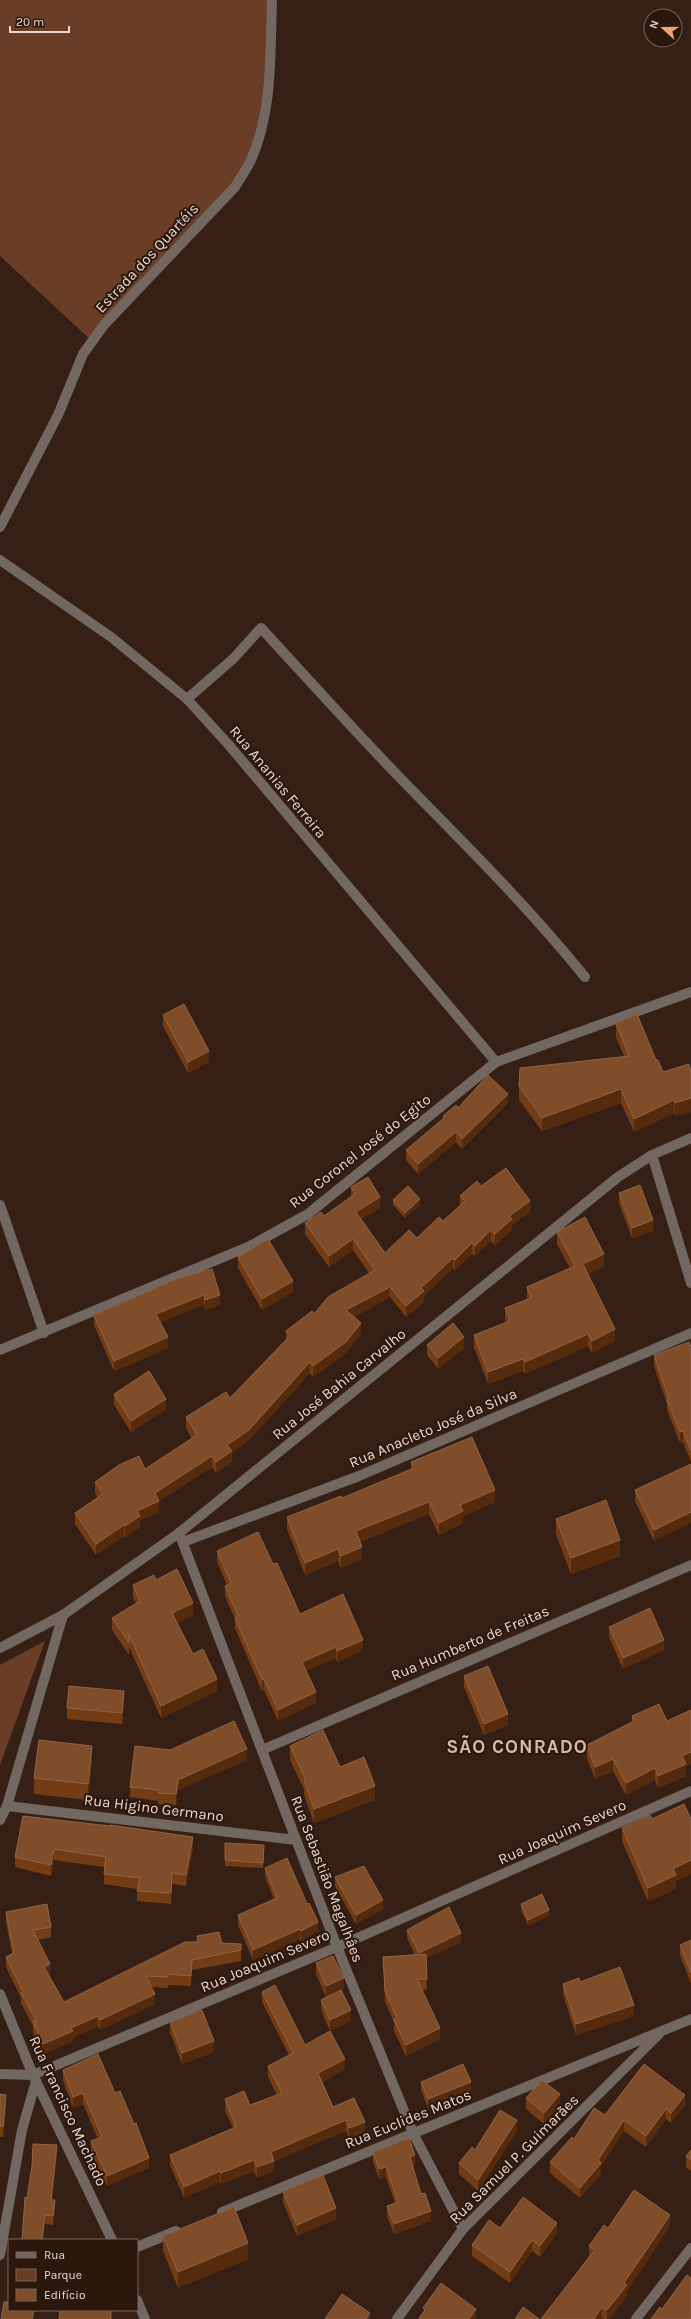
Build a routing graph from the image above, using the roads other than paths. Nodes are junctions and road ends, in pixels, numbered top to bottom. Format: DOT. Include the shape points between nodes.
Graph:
graph roads {
  1 [pos="272,0"];
  2 [pos="0,526"];
  3 [pos="0,560"];
  4 [pos="187,698"];
  5 [pos="585,977"];
  6 [pos="691,992"];
  7 [pos="496,1062"];
  8 [pos="691,1138"];
  9 [pos="652,1155"];
  10 [pos="0,1205"];
  11 [pos="691,1283"];
  12 [pos="44,1333"];
  13 [pos="691,1333"];
  14 [pos="0,1350"];
  15 [pos="181,1538"];
  16 [pos="691,1565"];
  17 [pos="63,1615"];
  18 [pos="0,1648"];
  19 [pos="262,1750"];
  20 [pos="691,1791"];
  21 [pos="7,1806"];
  22 [pos="0,1820"];
  23 [pos="296,1840"];
  24 [pos="337,1947"];
  25 [pos="0,1994"];
  26 [pos="691,2019"];
  27 [pos="663,2030"];
  28 [pos="0,2074"];
  29 [pos="34,2078"];
  30 [pos="413,2133"];
  31 [pos="210,2217"];
  32 [pos="188,2226"];
  33 [pos="463,2229"];
  34 [pos="112,2239"];
  35 [pos="138,2247"];
  36 [pos="691,2248"];
  37 [pos="0,2255"];
  38 [pos="138,2302"];
  39 [pos="145,2319"];
  40 [pos="397,2319"];
  41 [pos="636,2319"];
  1 -- 2 [label="street, Estrada dos Quartéis" via="269,79 261,132 251,161 235,187 104,325 83,354 58,415"];
  3 -- 4 [label="street, Rua Ananias Ferreira" via="111,637"];
  4 -- 5 [label="street" via="234,658 262,628 345,721 504,883"];
  4 -- 7 [label="street, Rua Ananias Ferreira"];
  6 -- 7 [label="street, Rua Coronel José do Egito"];
  7 -- 12 [label="street, Rua Coronel José do Egito" via="308,1214 250,1246"];
  8 -- 9 [label="street, Rua José Bahia Carvalho"];
  9 -- 11 [label="street"];
  9 -- 15 [label="street, Rua José Bahia Carvalho" via="618,1177"];
  10 -- 12 [label="street"];
  12 -- 14 [label="street, Rua Coronel José do Egito"];
  13 -- 15 [label="street, Rua Anacleto José da Silva" via="359,1476"];
  15 -- 17 [label="street, Rua José Bahia Carvalho"];
  15 -- 19 [label="street, Rua Sebastião Magalhâes"];
  16 -- 19 [label="street, Rua Humberto de Freitas"];
  17 -- 18 [label="street, Rua José Bahia Carvalho"];
  17 -- 21 [label="street"];
  19 -- 23 [label="street, Rua Sebastião Magalhâes"];
  20 -- 24 [label="street, Rua Joaquim Severo"];
  21 -- 22 [label="street"];
  21 -- 23 [label="street, Rua Higino Germano"];
  23 -- 24 [label="street, Rua Sebastião Magalhâes"];
  24 -- 29 [label="street, Rua Joaquim Severo"];
  24 -- 30 [label="street, Rua Sebastião Magalhâes"];
  25 -- 29 [label="street, Rua Francisco Machado"];
  26 -- 27 [label="street, Rua Euclides Matos"];
  27 -- 30 [label="street, Rua Euclides Matos"];
  27 -- 33 [label="street, Rua Samuel P. Guimarães"];
  28 -- 29 [label="street, Rua Joaquim Severo"];
  29 -- 34 [label="street, Rua Francisco Machado"];
  29 -- 37 [label="street"];
  30 -- 31 [label="street, Rua Euclides Matos"];
  30 -- 33 [label="street, Rua Sebastião Magalhâes"];
  32 -- 35 [label="street"];
  33 -- 40 [label="street, Rua Samuel P. Guimarães"];
  36 -- 41 [label="street"];
  38 -- 39 [label="street"];
}
